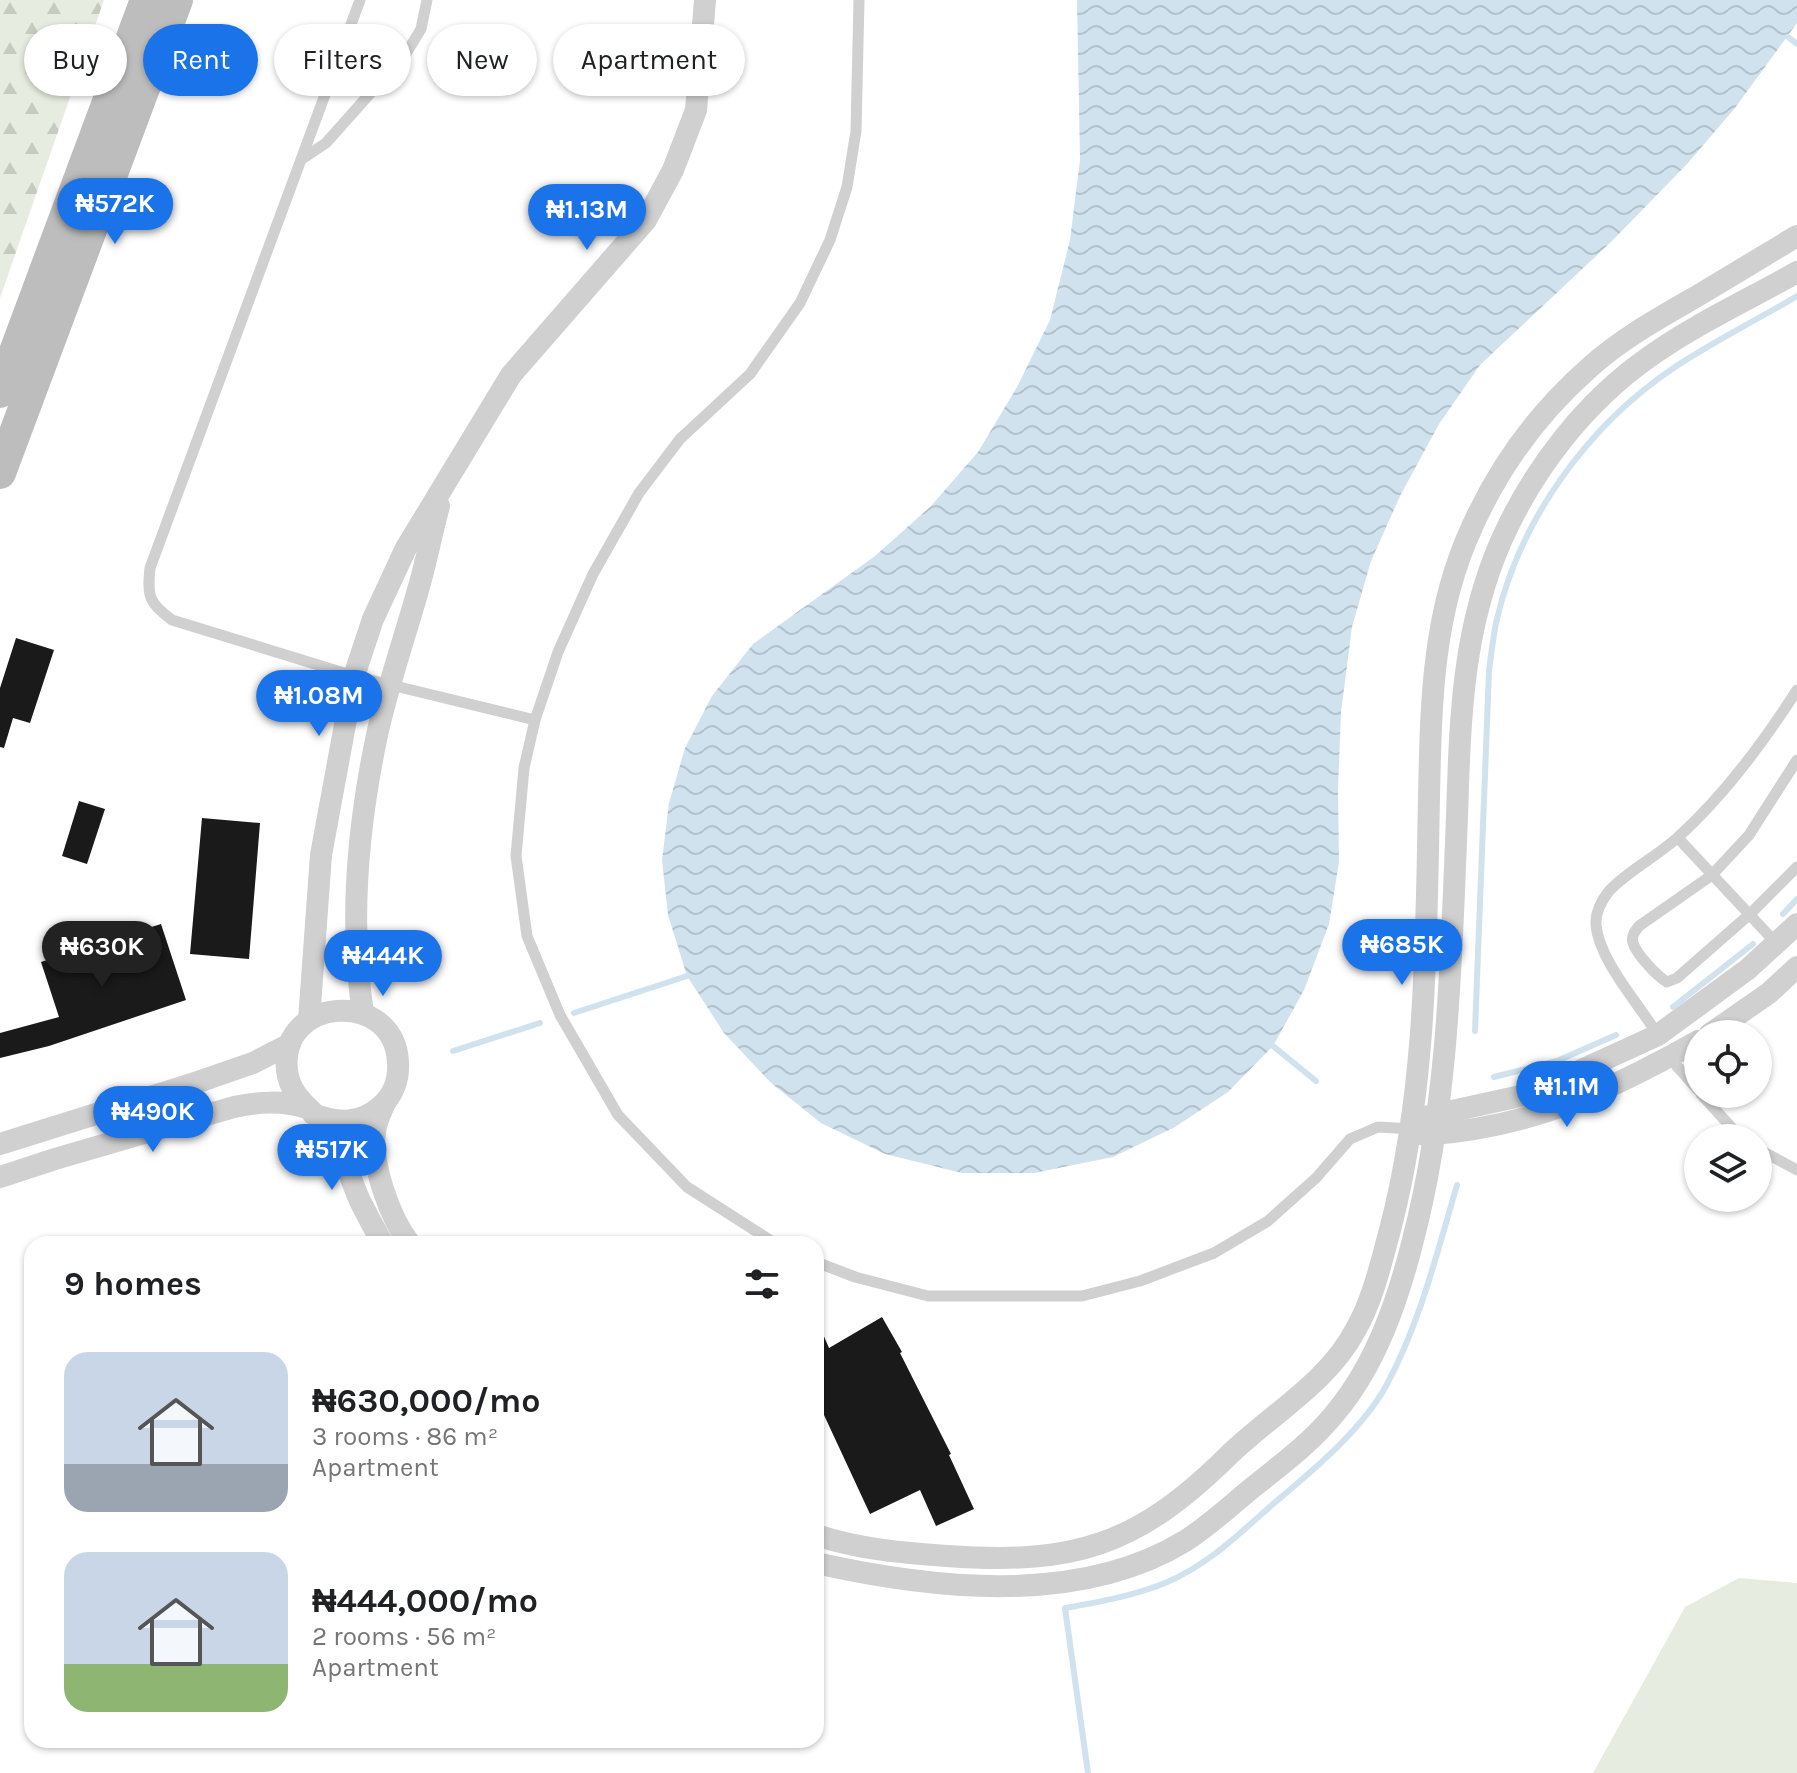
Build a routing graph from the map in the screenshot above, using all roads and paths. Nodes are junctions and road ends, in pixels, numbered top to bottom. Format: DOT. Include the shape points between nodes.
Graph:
graph roads {
  1 [pos="146,0"];
  2 [pos="177,0"];
  3 [pos="360,0"];
  4 [pos="427,0"];
  5 [pos="705,0"];
  6 [pos="859,0"];
  7 [pos="301,159"];
  8 [pos="1797,236"];
  9 [pos="1797,272"];
  10 [pos="0,392"];
  11 [pos="0,473"];
  12 [pos="443,490"];
  13 [pos="354,676"];
  14 [pos="390,684"];
  15 [pos="1797,690"];
  16 [pos="535,720"];
  17 [pos="1797,760"];
  18 [pos="1678,838"];
  19 [pos="1797,867"];
  20 [pos="1712,875"];
  21 [pos="1750,914"];
  22 [pos="1797,924"];
  23 [pos="1777,944"];
  24 [pos="1797,967"];
  25 [pos="363,1013"];
  26 [pos="309,1020"];
  27 [pos="1730,1020"];
  28 [pos="1658,1035"];
  29 [pos="290,1044"];
  30 [pos="1684,1049"];
  31 [pos="1668,1058"];
  32 [pos="1684,1075"];
  33 [pos="386,1102"];
  34 [pos="1714,1108"];
  35 [pos="310,1111"];
  36 [pos="1729,1124"];
  37 [pos="1437,1125"];
  38 [pos="1412,1128"];
  39 [pos="0,1144"];
  40 [pos="1772,1157"];
  41 [pos="1797,1170"];
  42 [pos="0,1177"];
  43 [pos="379,1236"];
  44 [pos="403,1236"];
  45 [pos="764,1236"];
  46 [pos="824,1265"];
  47 [pos="824,1538"];
  48 [pos="824,1565"];
  1 -- 10 [label="street"];
  2 -- 11 [label="street"];
  3 -- 7 [label="lane"];
  4 -- 7 [label="lane" via="421,29 407,52 326,143"];
  5 -- 12 [label="street" via="696,110 653,208 511,375"];
  6 -- 16 [label="lane" via="856,131 847,187 830,240 800,303 750,374 680,439 639,493 593,574"];
  7 -- 13 [label="lane" via="150,568 147,592 172,620"];
  8 -- 38 [label="street" via="1661,316 1591,365 1509,459 1470,531 1445,603 1433,678 1424,1009"];
  9 -- 37 [label="street" via="1649,357 1617,384 1563,439 1501,541 1476,610 1463,681 1449,1011"];
  12 -- 13 [label="street" via="406,548"];
  12 -- 14 [label="street"];
  13 -- 14 [label="lane"];
  13 -- 26 [label="street" via="321,855"];
  14 -- 16 [label="lane"];
  14 -- 25 [label="street" via="359,856 356,941"];
  15 -- 18 [label="lane" via="1768,735"];
  16 -- 45 [label="lane" via="524,768 516,856 527,936 560,1015 618,1115 687,1187"];
  17 -- 20 [label="lane" via="1749,835"];
  18 -- 20 [label="lane"];
  18 -- 28 [label="lane" via="1611,889 1595,922 1607,957"];
  19 -- 21 [label="lane"];
  20 -- 21 [label="lane"];
  20 -- 21 [label="lane" via="1633,933 1633,943 1656,976 1667,982 1677,978"];
  21 -- 23 [label="lane"];
  22 -- 23 [label="street"];
  23 -- 28 [label="street"];
  24 -- 27 [label="street"];
  25 -- 26 [label="street" via="344,1009"];
  25 -- 33 [label="street" via="390,1035 398,1053 399,1072"];
  26 -- 29 [label="street"];
  28 -- 31 [label="lane"];
  28 -- 37 [label="street" via="1529,1094"];
  29 -- 35 [label="street" via="288,1083"];
  29 -- 39 [label="street" via="198,1082"];
  30 -- 31 [label="street"];
  31 -- 32 [label="lane"];
  31 -- 37 [label="street" via="1602,1092 1535,1117 1490,1127"];
  33 -- 35 [label="street" via="351,1121 332,1121"];
  33 -- 44 [label="street" via="375,1130 377,1168"];
  34 -- 36 [label="lane"];
  35 -- 42 [label="street" via="263,1102 234,1107"];
  35 -- 43 [label="street" via="337,1144"];
  37 -- 38 [label="street"];
  37 -- 48 [label="street" via="1407,1265 1360,1377 1312,1439 1218,1517 1155,1556 1072,1581 935,1585"];
  38 -- 46 [label="lane" via="1378,1127 1350,1139 1268,1221 1214,1253 1082,1296 928,1296"];
  38 -- 47 [label="street" via="1383,1258 1356,1331 1296,1399 1171,1507 1089,1548 1026,1559 898,1553"];
  40 -- 41 [label="lane"];
}
